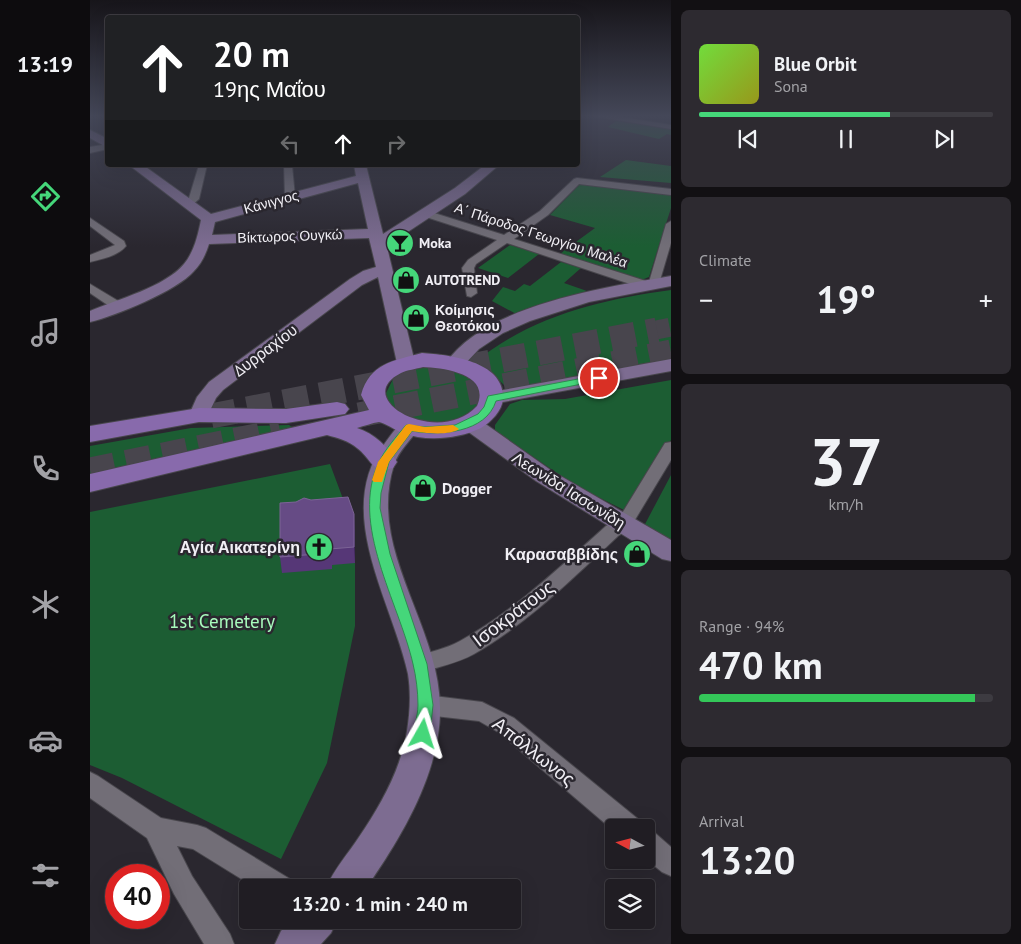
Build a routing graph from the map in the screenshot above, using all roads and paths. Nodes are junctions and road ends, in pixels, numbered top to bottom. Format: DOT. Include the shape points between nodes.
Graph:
graph roads {
  1 [pos="138,167"];
  2 [pos="202,167"];
  3 [pos="288,167"];
  4 [pos="490,167"];
  5 [pos="362,172"];
  6 [pos="671,192"];
  7 [pos="290,197"];
  8 [pos="189,203"];
  9 [pos="427,214"];
  10 [pos="208,219"];
  11 [pos="90,221"];
  12 [pos="671,224"];
  13 [pos="376,236"];
  14 [pos="204,240"];
  15 [pos="505,240"];
  16 [pos="90,259"];
  17 [pos="384,270"];
  18 [pos="671,281"];
  19 [pos="650,285"];
  20 [pos="90,288"];
  21 [pos="388,289"];
  22 [pos="341,293"];
  23 [pos="470,293"];
  24 [pos="116,305"];
  25 [pos="90,317"];
  26 [pos="406,363"];
  27 [pos="455,363"];
  28 [pos="671,365"];
  29 [pos="492,398"];
  30 [pos="378,404"];
  31 [pos="199,416"];
  32 [pos="470,424"];
  33 [pos="328,427"];
  34 [pos="409,427"];
  35 [pos="90,434"];
  36 [pos="671,447"];
  37 [pos="384,462"];
  38 [pos="90,482"];
  39 [pos="624,524"];
  40 [pos="671,552"];
  41 [pos="420,664"];
  42 [pos="426,705"];
  43 [pos="90,784"];
  44 [pos="618,819"];
  45 [pos="156,829"];
  46 [pos="655,850"];
  47 [pos="671,863"];
  48 [pos="266,879"];
  49 [pos="350,879"];
  50 [pos="220,944"];
  1 -- 8 [label="street"];
  2 -- 8 [label="street" via="194,198"];
  3 -- 7 [label="street"];
  4 -- 9 [label="street, Βίκτωρος Ουγκώ"];
  5 -- 7 [label="street, Κάνιγγος"];
  5 -- 13 [label="street"];
  6 -- 15 [label="street" via="577,181 544,213"];
  7 -- 10 [label="street, Κάνιγγος"];
  8 -- 10 [label="street"];
  9 -- 13 [label="street, Βίκτωρος Ουγκώ" via="389,238"];
  9 -- 15 [label="street, Α΄ Πάροδος Γεωργίου Μαλέα"];
  10 -- 14 [label="street"];
  11 -- 16 [label="street" via="121,246"];
  12 -- 19 [label="street"];
  13 -- 14 [label="street, Βίκτωρος Ουγκώ"];
  13 -- 17 [label="street"];
  14 -- 24 [label="street" via="195,259 176,278"];
  15 -- 19 [label="street, Α΄ Πάροδος Γεωργίου Μαλέα"];
  15 -- 23 [label="street" via="468,268"];
  17 -- 21 [label="street"];
  17 -- 22 [label="street, Δυρραχίου" via="368,274"];
  18 -- 19 [label="street"];
  19 -- 27 [label="street" via="559,304 517,320 476,344"];
  20 -- 24 [label="street"];
  21 -- 22 [label="street"];
  21 -- 26 [label="street"];
  22 -- 31 [label="street, Δυρραχίου" via="216,386 204,402"];
  24 -- 25 [label="street"];
  26 -- 27 [label="main road" via="430,360"];
  26 -- 30 [label="main road" via="381,375 375,384"];
  27 -- 29 [label="main road" via="482,377 490,387"];
  28 -- 29 [label="street"];
  29 -- 32 [label="main road" via="489,408"];
  30 -- 31 [label="main road" via="354,404 286,416"];
  30 -- 33 [label="main road"];
  30 -- 34 [label="main road" via="395,422"];
  31 -- 35 [label="main road"];
  32 -- 34 [label="main road" via="441,430"];
  32 -- 39 [label="street, Λεωνίδα Ιασωνίδη" via="544,476"];
  33 -- 37 [label="main road" via="368,442"];
  33 -- 38 [label="main road"];
  34 -- 37 [label="street"];
  36 -- 39 [label="street"];
  37 -- 41 [label="street" via="374,508 379,539"];
  39 -- 40 [label="street, Λεωνίδα Ιασωνίδη"];
  39 -- 41 [label="street, Ισοκράτους" via="498,628 465,649"];
  41 -- 42 [label="street"];
  42 -- 44 [label="street, Απόλλωνος" via="482,712 506,725"];
  42 -- 49 [label="street" via="423,734 400,798"];
  43 -- 45 [label="street"];
  45 -- 48 [label="street" via="197,837"];
  45 -- 50 [label="street" via="183,884"];
  46 -- 47 [label="street"];
}
